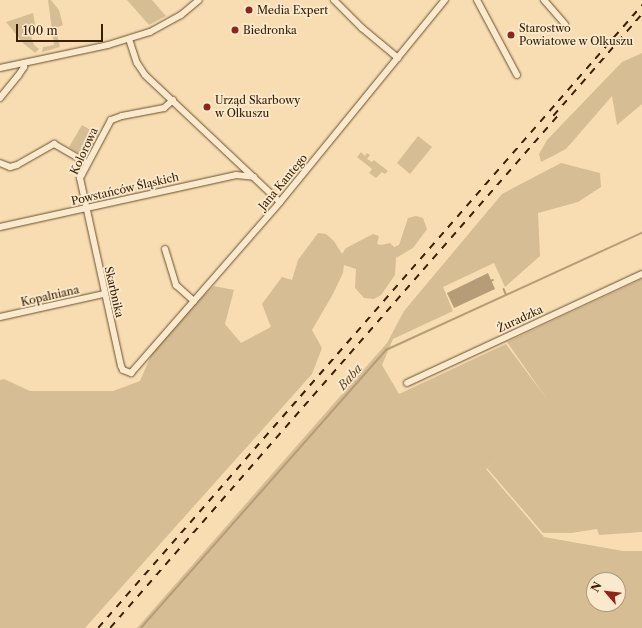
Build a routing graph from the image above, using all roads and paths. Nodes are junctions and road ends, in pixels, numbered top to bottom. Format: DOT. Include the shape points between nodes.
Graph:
graph roads {
  1 [pos="199,0"];
  2 [pos="334,0"];
  3 [pos="445,0"];
  4 [pos="477,0"];
  5 [pos="544,0"];
  6 [pos="565,24"];
  7 [pos="129,39"];
  8 [pos="398,58"];
  9 [pos="24,63"];
  10 [pos="0,68"];
  11 [pos="516,75"];
  12 [pos="0,98"];
  13 [pos="173,100"];
  14 [pos="0,163"];
  15 [pos="87,163"];
  16 [pos="254,177"];
  17 [pos="280,202"];
  18 [pos="85,209"];
  19 [pos="0,227"];
  20 [pos="165,249"];
  21 [pos="642,274"];
  22 [pos="104,294"];
  23 [pos="194,301"];
  24 [pos="0,317"];
  25 [pos="131,373"];
  26 [pos="407,383"];
  1 -- 7 [label="street" via="164,25"];
  2 -- 8 [label="street"];
  3 -- 8 [label="street, Jana Kantego"];
  4 -- 11 [label="street"];
  5 -- 6 [label="street"];
  7 -- 9 [label="street"];
  7 -- 13 [label="street" via="141,70"];
  8 -- 17 [label="street, Jana Kantego"];
  9 -- 10 [label="street"];
  9 -- 12 [label="street" via="24,68"];
  13 -- 15 [label="street, Kolorowa" via="164,108 111,120"];
  13 -- 16 [label="street"];
  14 -- 15 [label="street" via="10,167 17,165 54,144"];
  15 -- 18 [label="street, Kolorowa" via="80,178"];
  16 -- 17 [label="street"];
  16 -- 18 [label="street, Powstańców Śląskich" via="236,175"];
  17 -- 23 [label="street, Jana Kantego"];
  18 -- 19 [label="street, Powstańców Śląskich"];
  18 -- 22 [label="street, Skarbnika"];
  20 -- 23 [label="street" via="176,285"];
  21 -- 26 [label="street, Żuradzka"];
  22 -- 24 [label="street, Kopalniana"];
  22 -- 25 [label="street, Skarbnika" via="121,366 123,370"];
  23 -- 25 [label="street, Jana Kantego"];
}
